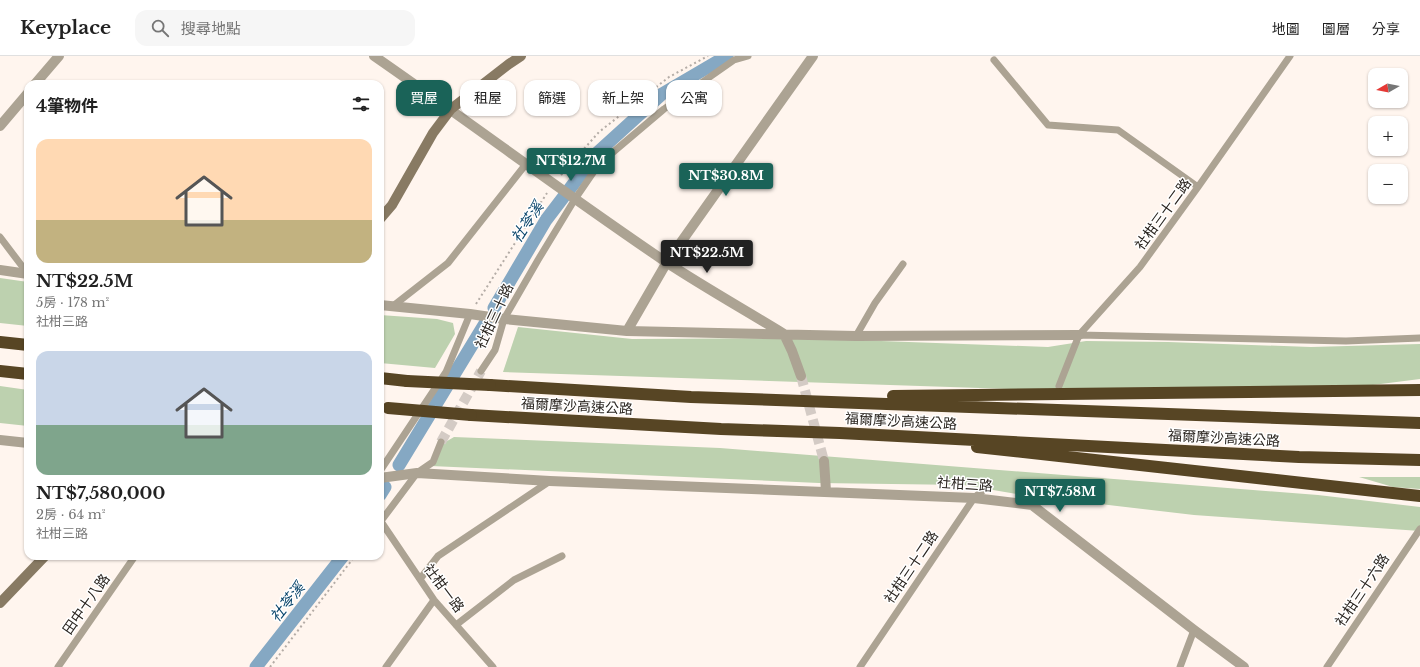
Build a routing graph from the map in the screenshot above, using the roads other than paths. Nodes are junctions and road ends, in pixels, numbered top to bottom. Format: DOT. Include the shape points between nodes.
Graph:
graph roads {
  1 [pos="59,56"];
  2 [pos="374,56"];
  3 [pos="521,56"];
  4 [pos="748,56"];
  5 [pos="813,56"];
  6 [pos="1290,56"];
  7 [pos="994,60"];
  8 [pos="39,80"];
  9 [pos="409,80"];
  10 [pos="24,98"];
  11 [pos="452,108"];
  12 [pos="452,110"];
  13 [pos="446,116"];
  14 [pos="0,126"];
  15 [pos="526,164"];
  16 [pos="1198,187"];
  17 [pos="575,199"];
  18 [pos="384,214"];
  19 [pos="0,238"];
  20 [pos="667,262"];
  21 [pos="903,264"];
  22 [pos="24,269"];
  23 [pos="0,270"];
  24 [pos="24,273"];
  25 [pos="384,305"];
  26 [pos="393,306"];
  27 [pos="470,314"];
  28 [pos="504,320"];
  29 [pos="627,331"];
  30 [pos="784,334"];
  31 [pos="1079,335"];
  32 [pos="856,336"];
  33 [pos="1420,338"];
  34 [pos="0,342"];
  35 [pos="24,345"];
  36 [pos="0,371"];
  37 [pos="481,371"];
  38 [pos="24,374"];
  39 [pos="801,376"];
  40 [pos="384,378"];
  41 [pos="1059,386"];
  42 [pos="1420,390"];
  43 [pos="736,398"];
  44 [pos="384,408"];
  45 [pos="1420,423"];
  46 [pos="840,433"];
  47 [pos="0,440"];
  48 [pos="441,442"];
  49 [pos="24,443"];
  50 [pos="1420,460"];
  51 [pos="824,461"];
  52 [pos="384,465"];
  53 [pos="417,473"];
  54 [pos="384,477"];
  55 [pos="550,481"];
  56 [pos="988,486"];
  57 [pos="826,491"];
  58 [pos="1420,496"];
  59 [pos="974,498"];
  60 [pos="384,517"];
  61 [pos="384,525"];
  62 [pos="1420,529"];
  63 [pos="1417,536"];
  64 [pos="562,556"];
  65 [pos="41,560"];
  66 [pos="132,560"];
  67 [pos="420,579"];
  68 [pos="434,600"];
  69 [pos="0,602"];
  70 [pos="456,625"];
  71 [pos="1194,630"];
  72 [pos="58,667"];
  73 [pos="386,667"];
  74 [pos="493,667"];
  75 [pos="860,667"];
  76 [pos="1180,667"];
  77 [pos="1244,667"];
  78 [pos="1327,667"];
  1 -- 8 [label="street"];
  2 -- 9 [label="street"];
  3 -- 11 [label="street"];
  4 -- 17 [label="lane, 社柑三十路" via="734,60 664,109 599,164"];
  5 -- 20 [label="street"];
  6 -- 16 [label="lane, 社柑三十二路"];
  7 -- 16 [label="lane" via="1048,125 1118,130"];
  10 -- 14 [label="street"];
  12 -- 15 [label="street"];
  13 -- 18 [label="street"];
  15 -- 17 [label="street"];
  15 -- 26 [label="lane" via="448,263"];
  16 -- 31 [label="lane, 社柑三十二路" via="1140,267"];
  17 -- 20 [label="street"];
  17 -- 28 [label="lane, 社柑三十路"];
  19 -- 22 [label="lane"];
  20 -- 29 [label="street"];
  20 -- 30 [label="street"];
  21 -- 32 [label="lane" via="875,303"];
  23 -- 24 [label="street"];
  25 -- 26 [label="street"];
  26 -- 27 [label="street"];
  27 -- 28 [label="street"];
  27 -- 52 [label="lane" via="446,372"];
  28 -- 29 [label="street"];
  28 -- 37 [label="lane, 社柑三十路" via="495,350"];
  29 -- 30 [label="street"];
  30 -- 32 [label="street"];
  30 -- 39 [label="street"];
  31 -- 32 [label="street"];
  31 -- 33 [label="lane" via="1346,341"];
  31 -- 41 [label="lane, 社柑三十二路"];
  34 -- 35 [label="highway"];
  36 -- 38 [label="highway"];
  40 -- 43 [label="highway, 福爾摩沙高速公路, bridge"];
  42 -- 43 [label="highway"];
  43 -- 45 [label="highway, 福爾摩沙高速公路"];
  44 -- 46 [label="highway, 福爾摩沙高速公路, bridge" via="721,429"];
  46 -- 50 [label="highway, 福爾摩沙高速公路" via="1299,457"];
  46 -- 58 [label="highway"];
  47 -- 49 [label="street"];
  48 -- 53 [label="lane" via="432,462"];
  51 -- 57 [label="street"];
  53 -- 54 [label="street, 社柑三路"];
  53 -- 55 [label="street, 社柑三路"];
  53 -- 60 [label="lane"];
  55 -- 57 [label="street, 社柑三路"];
  55 -- 67 [label="lane" via="438,556"];
  56 -- 59 [label="lane, 社柑三十二路"];
  57 -- 59 [label="street, 社柑三路"];
  59 -- 71 [label="street, 社柑三路" via="1032,505"];
  59 -- 75 [label="lane, 社柑三十二路"];
  61 -- 67 [label="lane, 社柑一路"];
  62 -- 63 [label="lane, 社柑三十六路"];
  63 -- 78 [label="lane, 社柑三十六路"];
  64 -- 70 [label="lane" via="514,580"];
  65 -- 69 [label="street"];
  66 -- 72 [label="lane, 田中十八路"];
  67 -- 68 [label="lane, 社柑一路"];
  68 -- 70 [label="lane, 社柑一路"];
  68 -- 73 [label="lane"];
  70 -- 74 [label="lane, 社柑一路"];
  71 -- 76 [label="lane"];
  71 -- 77 [label="street, 社柑三路"];
}
